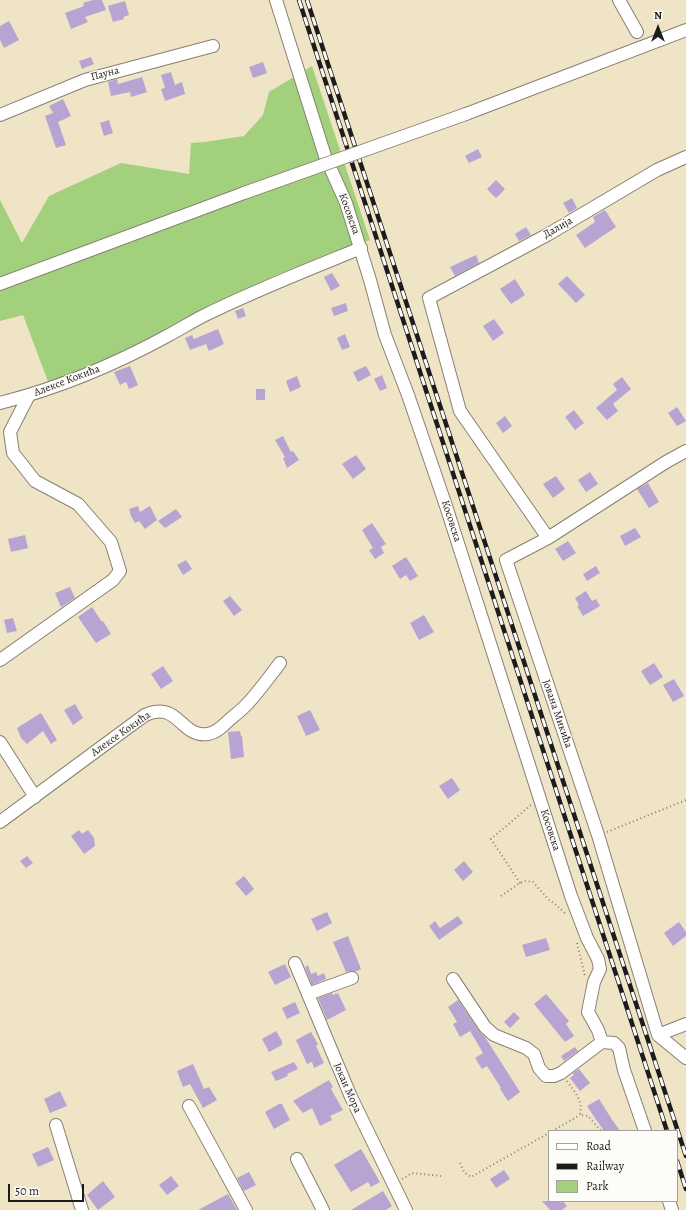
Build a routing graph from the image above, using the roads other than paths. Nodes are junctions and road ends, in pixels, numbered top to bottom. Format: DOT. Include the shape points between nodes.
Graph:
graph roads {
  1 [pos="276,0"];
  2 [pos="619,0"];
  3 [pos="686,30"];
  4 [pos="638,32"];
  5 [pos="214,46"];
  6 [pos="0,115"];
  7 [pos="686,158"];
  8 [pos="361,248"];
  9 [pos="0,284"];
  10 [pos="29,395"];
  11 [pos="0,402"];
  12 [pos="686,450"];
  13 [pos="548,538"];
  14 [pos="0,660"];
  15 [pos="280,663"];
  16 [pos="0,742"];
  17 [pos="35,797"];
  18 [pos="0,822"];
  19 [pos="295,963"];
  20 [pos="352,978"];
  21 [pos="453,979"];
  22 [pos="308,994"];
  23 [pos="686,1024"];
  24 [pos="658,1035"];
  25 [pos="602,1042"];
  26 [pos="686,1058"];
  27 [pos="189,1106"];
  28 [pos="56,1125"];
  29 [pos="645,1130"];
  30 [pos="297,1159"];
  31 [pos="82,1210"];
  32 [pos="246,1210"];
  33 [pos="323,1210"];
  34 [pos="406,1210"];
  1 -- 8 [label="street, Косовска" via="325,156 346,204"];
  2 -- 4 [label="street"];
  3 -- 9 [label="street, bridge" via="466,114"];
  5 -- 6 [label="street, Пауна" via="85,80"];
  7 -- 13 [label="street, Далија" via="657,170 547,236 429,298 460,410"];
  8 -- 10 [label="street, Алексе Кокића" via="201,317 87,375"];
  8 -- 25 [label="street, Косовска" via="385,335 446,506 539,798 584,931 598,959 600,969 594,982 588,1012"];
  10 -- 11 [label="street"];
  10 -- 14 [label="street, Алексе Кокића" via="10,432 13,453 35,481 78,504 111,542 120,571 113,580"];
  12 -- 13 [label="street, Јована Микића"];
  13 -- 24 [label="street, Јована Микића" via="506,560 598,835"];
  15 -- 17 [label="street, Алексе Кокића" via="249,702 219,729 209,734 198,734 174,716 164,711 154,711 145,715"];
  16 -- 17 [label="street"];
  17 -- 18 [label="street, Алексе Кокића"];
  19 -- 22 [label="street, Јокаи Мора"];
  20 -- 22 [label="street"];
  21 -- 25 [label="street" via="485,1027 494,1035 534,1054 539,1068 546,1076 561,1073"];
  22 -- 34 [label="street, Јокаи Мора" via="350,1097"];
  23 -- 24 [label="street"];
  24 -- 26 [label="street"];
  25 -- 29 [label="street" via="614,1043 620,1048 624,1070"];
  27 -- 32 [label="street"];
  28 -- 31 [label="street"];
  30 -- 33 [label="street"];
}
